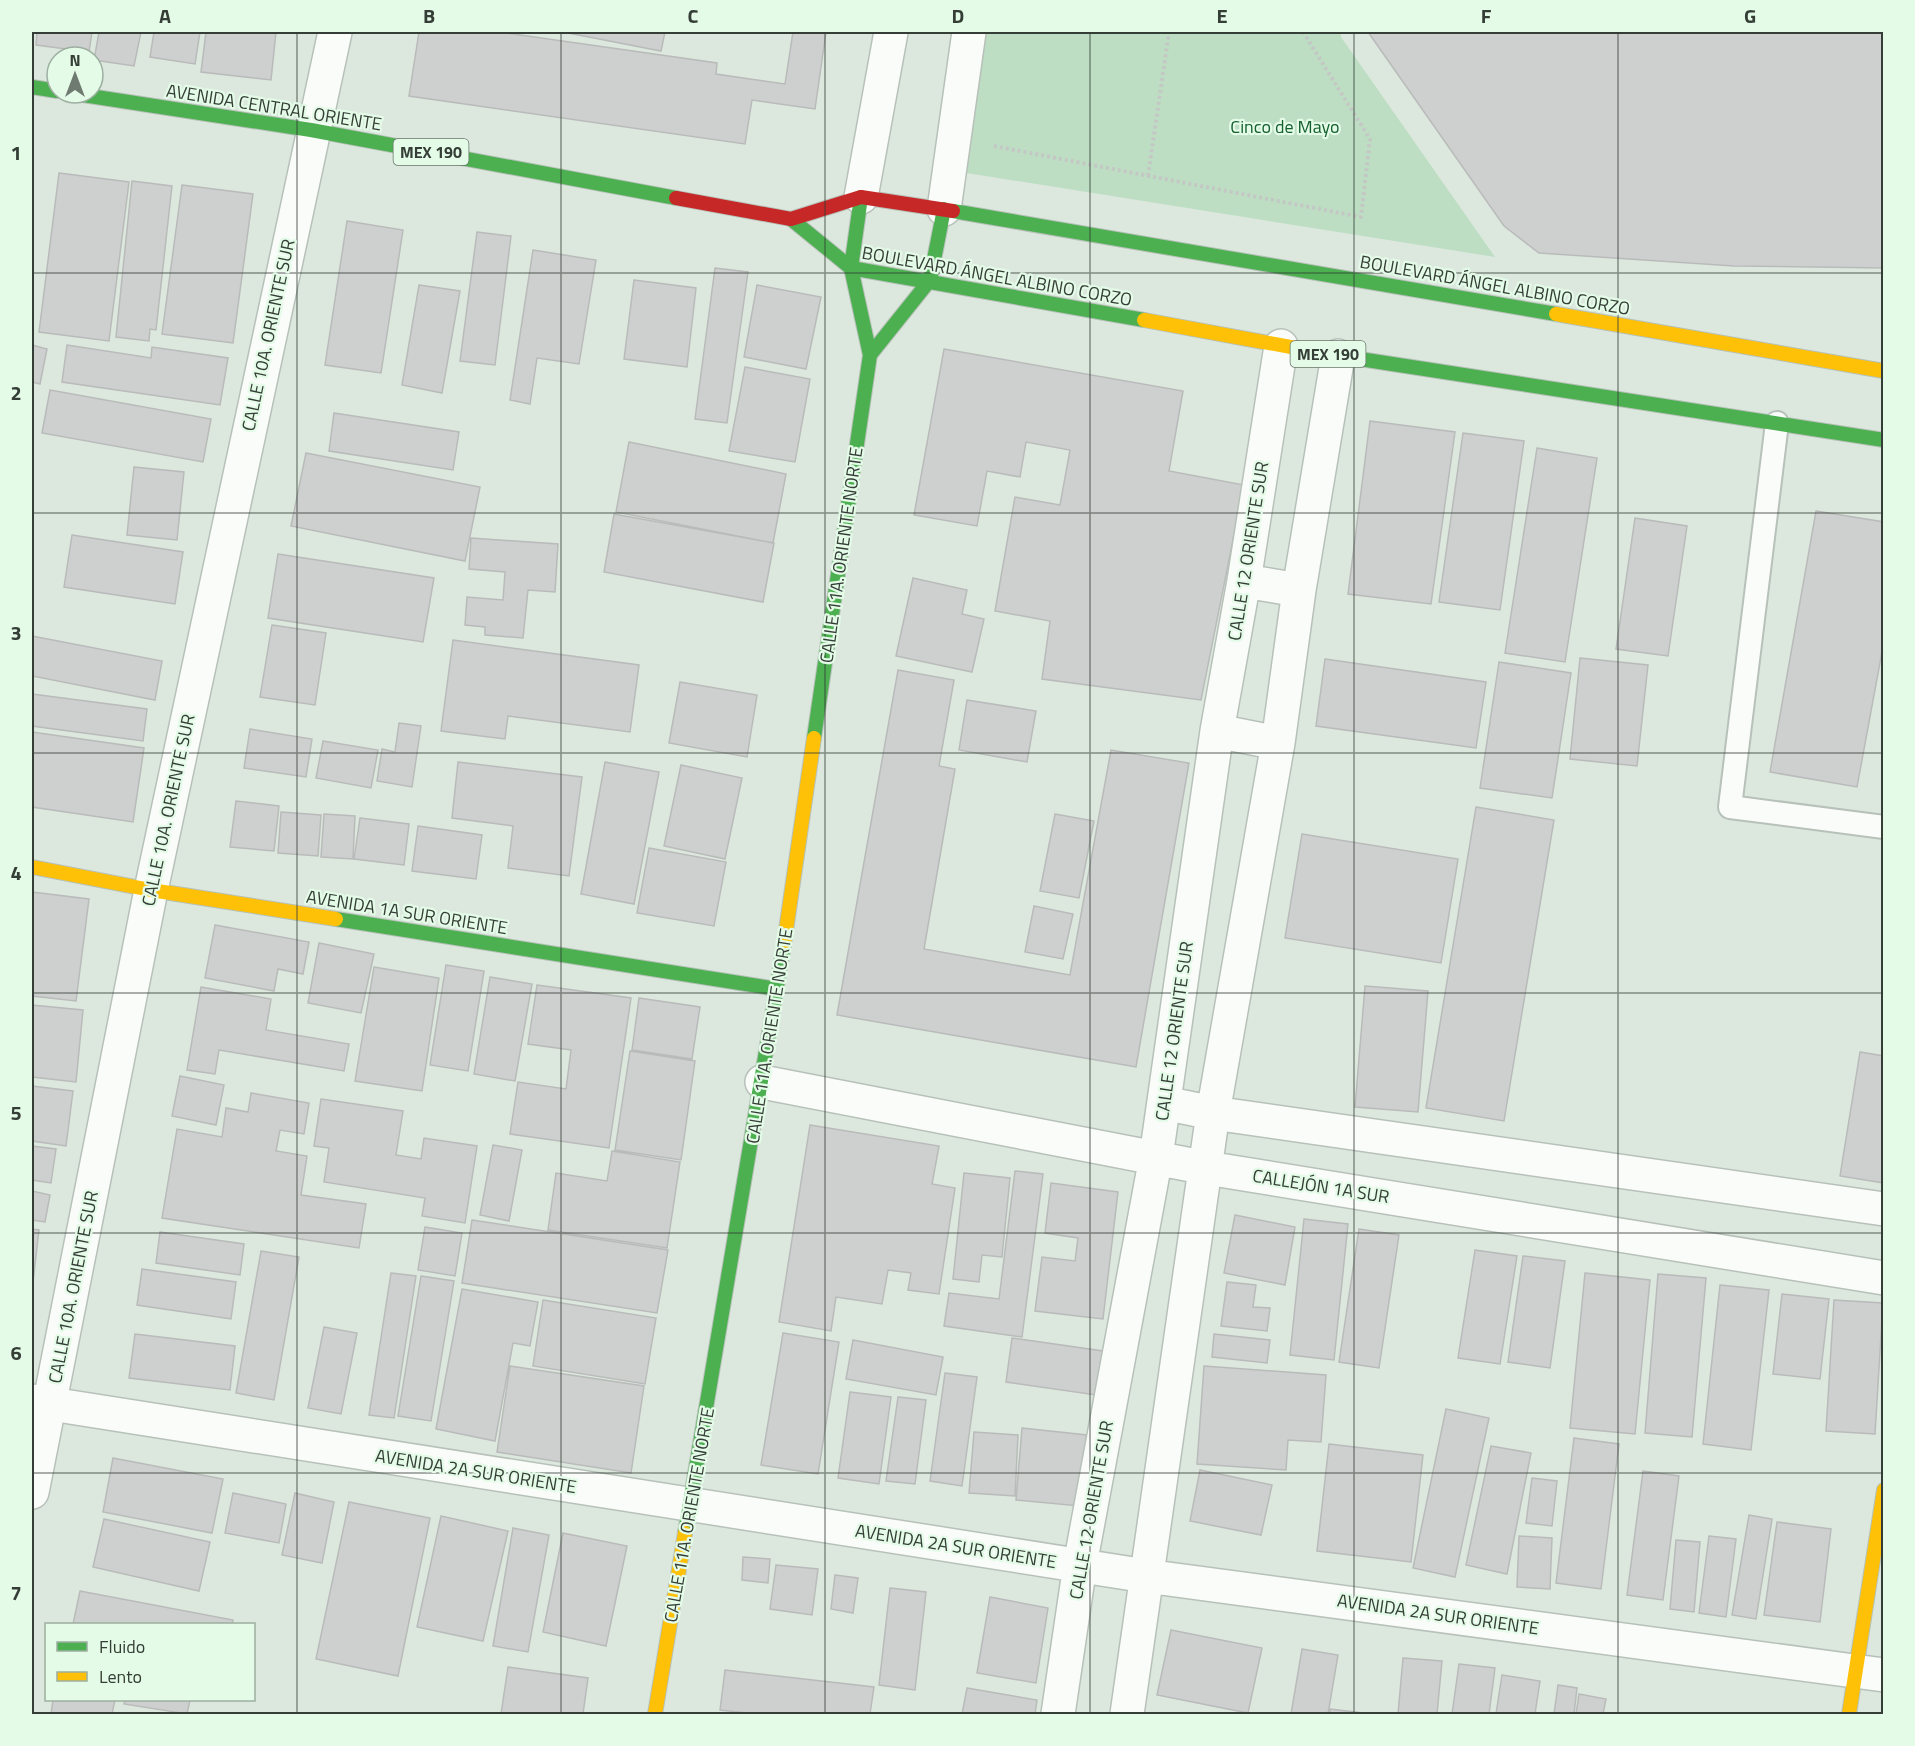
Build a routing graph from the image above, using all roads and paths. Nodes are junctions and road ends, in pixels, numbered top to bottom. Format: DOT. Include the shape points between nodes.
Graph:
graph roads {
  1 [pos="335,32"];
  2 [pos="891,32"];
  3 [pos="969,32"];
  4 [pos="1169,32"];
  5 [pos="1303,32"];
  6 [pos="105,98"];
  7 [pos="311,130"];
  8 [pos="992,146"];
  9 [pos="1149,176"];
  10 [pos="861,197"];
  11 [pos="944,209"];
  12 [pos="791,219"];
  13 [pos="851,268"];
  14 [pos="930,280"];
  15 [pos="1281,346"];
  16 [pos="870,355"];
  17 [pos="1338,356"];
  18 [pos="1884,370"];
  19 [pos="1777,423"];
  20 [pos="1884,440"];
  21 [pos="1244,581"];
  22 [pos="1299,590"];
  23 [pos="1216,731"];
  24 [pos="1278,743"];
  25 [pos="1884,827"];
  26 [pos="32,867"];
  27 [pos="151,890"];
  28 [pos="777,989"];
  29 [pos="762,1082"];
  30 [pos="1164,1103"];
  31 [pos="1213,1113"];
  32 [pos="1156,1157"];
  33 [pos="1206,1168"];
  34 [pos="1884,1209"];
  35 [pos="1884,1278"];
  36 [pos="41,1403"];
  37 [pos="1884,1490"];
  38 [pos="32,1492"];
  39 [pos="691,1505"];
  40 [pos="1080,1565"];
  41 [pos="1146,1576"];
  42 [pos="1869,1672"];
  43 [pos="655,1714"];
  44 [pos="1058,1714"];
  45 [pos="1127,1714"];
  46 [pos="1849,1714"];
  1 -- 7 [label="street, CALLE 10A. ORIENTE SUR"];
  2 -- 10 [label="street"];
  3 -- 11 [label="street"];
  4 -- 9 [label="path"];
  5 -- 9 [label="path" via="1371,139 1361,217"];
  6 -- 7 [label="main road, AVENIDA CENTRAL ORIENTE / MEX 190"];
  7 -- 12 [label="main road, AVENIDA CENTRAL ORIENTE / MEX 190"];
  7 -- 27 [label="street, CALLE 10A. ORIENTE SUR"];
  8 -- 9 [label="path"];
  10 -- 11 [label="main road, BOULEVARD ÁNGEL ALBINO CORZO / MEX 190"];
  10 -- 12 [label="main road, BOULEVARD ÁNGEL ALBINO CORZO / MEX 190"];
  10 -- 13 [label="main road"];
  11 -- 14 [label="main road"];
  11 -- 18 [label="main road, BOULEVARD ÁNGEL ALBINO CORZO / MEX 190"];
  12 -- 13 [label="main road, BOULEVARD ÁNGEL ALBINO CORZO / MEX 190"];
  13 -- 14 [label="main road, BOULEVARD ÁNGEL ALBINO CORZO / MEX 190"];
  13 -- 16 [label="main road"];
  14 -- 15 [label="main road, BOULEVARD ÁNGEL ALBINO CORZO / MEX 190"];
  14 -- 16 [label="main road"];
  15 -- 17 [label="main road, BOULEVARD ÁNGEL ALBINO CORZO / MEX 190"];
  15 -- 21 [label="street, CALLE 12 ORIENTE SUR"];
  16 -- 28 [label="main road, CALLE 11A. ORIENTE NORTE"];
  17 -- 19 [label="main road, BOULEVARD ÁNGEL ALBINO CORZO / MEX 190"];
  17 -- 22 [label="street"];
  19 -- 20 [label="main road, BOULEVARD ÁNGEL ALBINO CORZO / MEX 190"];
  19 -- 25 [label="lane" via="1730,807"];
  21 -- 22 [label="street"];
  21 -- 23 [label="street, CALLE 12 ORIENTE SUR"];
  22 -- 24 [label="street"];
  23 -- 24 [label="street"];
  23 -- 30 [label="street, CALLE 12 ORIENTE SUR"];
  24 -- 31 [label="street"];
  26 -- 27 [label="main road, AVENIDA 1A SUR ORIENTE"];
  27 -- 28 [label="main road, AVENIDA 1A SUR ORIENTE"];
  27 -- 36 [label="street, CALLE 10A. ORIENTE SUR"];
  28 -- 29 [label="main road, CALLE 11A. ORIENTE NORTE"];
  29 -- 32 [label="street, CALLEJÓN 1A SUR"];
  29 -- 39 [label="main road, CALLE 11A. ORIENTE NORTE"];
  30 -- 31 [label="street"];
  30 -- 32 [label="street, CALLE 12 ORIENTE SUR"];
  31 -- 33 [label="street"];
  31 -- 34 [label="street"];
  32 -- 33 [label="street, CALLEJÓN 1A SUR"];
  32 -- 40 [label="street, CALLE 12 ORIENTE SUR"];
  33 -- 35 [label="street, CALLEJÓN 1A SUR"];
  33 -- 41 [label="street"];
  36 -- 38 [label="street, CALLE 10A. ORIENTE SUR"];
  36 -- 39 [label="street, AVENIDA 2A SUR ORIENTE"];
  37 -- 42 [label="main road"];
  39 -- 40 [label="street, AVENIDA 2A SUR ORIENTE"];
  39 -- 43 [label="main road, CALLE 11A. ORIENTE NORTE"];
  40 -- 41 [label="street, AVENIDA 2A SUR ORIENTE"];
  40 -- 44 [label="street, CALLE 12 ORIENTE SUR"];
  41 -- 42 [label="street, AVENIDA 2A SUR ORIENTE"];
  41 -- 45 [label="street"];
  42 -- 46 [label="main road"];
}
